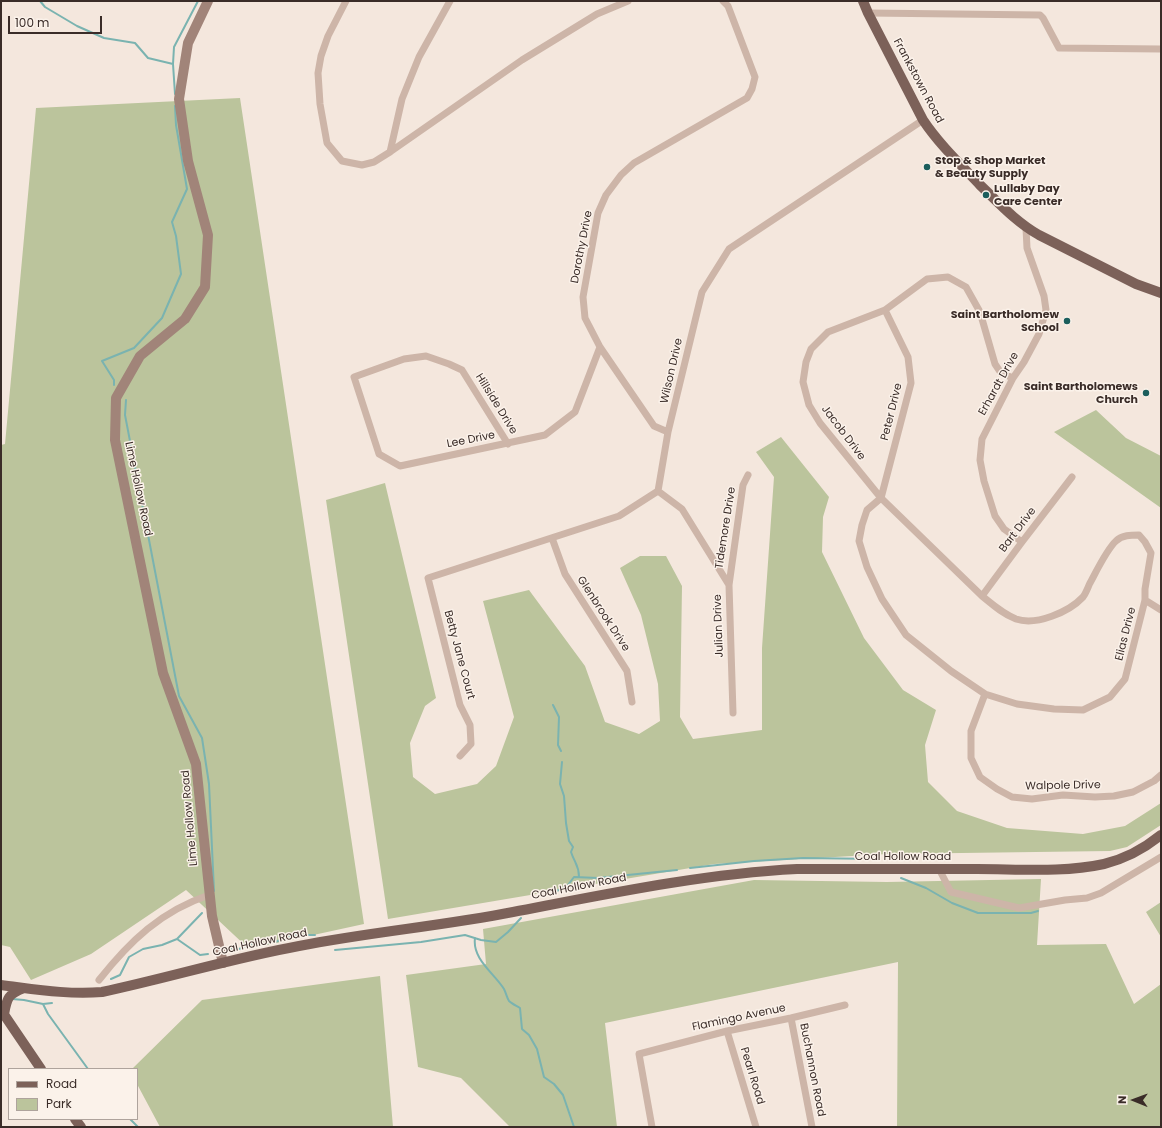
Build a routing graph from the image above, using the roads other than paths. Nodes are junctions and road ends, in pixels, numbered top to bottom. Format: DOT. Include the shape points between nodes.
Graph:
graph roads {
  1 [pos="208,1"];
  2 [pos="346,1"];
  3 [pos="450,1"];
  4 [pos="628,1"];
  5 [pos="723,1"];
  6 [pos="863,1"];
  7 [pos="868,13"];
  8 [pos="1161,49"];
  9 [pos="923,120"];
  10 [pos="390,152"];
  11 [pos="1026,228"];
  12 [pos="1161,293"];
  13 [pos="885,310"];
  14 [pos="600,347"];
  15 [pos="354,377"];
  16 [pos="1013,378"];
  17 [pos="668,432"];
  18 [pos="508,444"];
  19 [pos="748,475"];
  20 [pos="1072,477"];
  21 [pos="658,491"];
  22 [pos="881,498"];
  23 [pos="552,538"];
  24 [pos="1022,542"];
  25 [pos="729,585"];
  26 [pos="982,596"];
  27 [pos="1146,600"];
  28 [pos="1161,610"];
  29 [pos="985,694"];
  30 [pos="632,702"];
  31 [pos="732,713"];
  32 [pos="460,756"];
  33 [pos="1161,775"];
  34 [pos="1161,835"];
  35 [pos="1161,857"];
  36 [pos="940,869"];
  37 [pos="209,895"];
  38 [pos="224,962"];
  39 [pos="99,980"];
  40 [pos="1,985"];
  41 [pos="24,988"];
  42 [pos="5,1005"];
  43 [pos="845,1005"];
  44 [pos="791,1018"];
  45 [pos="727,1031"];
  46 [pos="40,1068"];
  47 [pos="652,1127"];
  48 [pos="756,1127"];
  49 [pos="812,1127"];
  1 -- 37 [label="street, Lime Hollow Road" via="188,43 179,99 188,161 208,235 205,287 185,319 140,356 116,398 115,440 163,673 196,764"];
  2 -- 10 [label="street" via="328,36 318,73 327,143 342,161 362,165 374,162"];
  3 -- 10 [label="street" via="418,57 402,99"];
  4 -- 10 [label="street" via="597,14 522,60"];
  5 -- 14 [label="street, Dorothy Drive" via="728,6 755,77 752,89 747,98 634,163 606,195 598,214 584,297 585,318"];
  6 -- 7 [label="main road, Frankstown Road"];
  7 -- 8 [label="street" via="1040,15 1059,48"];
  7 -- 9 [label="main road, Frankstown Road"];
  9 -- 11 [label="main road, Frankstown Road" via="949,153"];
  9 -- 17 [label="street, Wilson Drive" via="729,249 702,292"];
  11 -- 12 [label="main road, Frankstown Road" via="1136,284"];
  11 -- 16 [label="street, Erhardt Drive" via="1027,248 1044,296 1046,310 1039,334"];
  13 -- 16 [label="street, Jacob Drive" via="927,279 948,277 966,287 980,312 995,364 1001,373"];
  13 -- 22 [label="street, Peter Drive" via="908,357 911,383"];
  13 -- 22 [label="street, Jacob Drive" via="828,332 811,349 803,382 809,405 820,423"];
  14 -- 17 [label="street, Dorothy Drive" via="654,426"];
  14 -- 18 [label="street, Lee Drive" via="575,412 545,435"];
  15 -- 18 [label="street, Hillside Drive" via="404,359 426,356 449,364 462,370"];
  15 -- 18 [label="street, Lee Drive" via="379,454 400,466"];
  16 -- 24 [label="street, Erhardt Drive" via="982,440 980,460 995,516 1004,529"];
  17 -- 21 [label="street, Wilson Drive"];
  19 -- 25 [label="street, Tidemore Drive" via="743,485"];
  20 -- 24 [label="street, Bart Drive"];
  21 -- 23 [label="street" via="619,516"];
  21 -- 25 [label="street, Julian Drive" via="682,509"];
  22 -- 26 [label="street, Elias Drive"];
  22 -- 29 [label="street, Elias Drive" via="867,510 859,541 882,599 906,635"];
  23 -- 30 [label="street, Glenbrook Drive" via="565,574 627,671"];
  23 -- 32 [label="street, Betty Jane Court" via="428,578 460,705 470,725 471,744"];
  24 -- 26 [label="street, Bart Drive"];
  25 -- 31 [label="street, Julian Drive"];
  26 -- 27 [label="street, Elias Drive" via="1016,619 1035,621 1053,616 1083,596 1116,540 1128,535 1139,535 1151,552 1145,589"];
  27 -- 28 [label="street"];
  27 -- 29 [label="street, Elias Drive" via="1125,679 1110,697 1083,710 1017,704"];
  29 -- 33 [label="street, Walpole Drive" via="971,731 971,758 980,777 1012,797 1032,799 1063,795 1114,796 1133,792"];
  34 -- 36 [label="main road, Coal Hollow Road" via="1137,851 1105,864 1041,869"];
  35 -- 36 [label="street" via="1094,897 1019,908 951,892"];
  36 -- 38 [label="main road, Coal Hollow Road" via="760,871 725,875 579,898 450,923 320,942"];
  37 -- 38 [label="street, Lime Hollow Road"];
  37 -- 39 [label="street" via="180,907 152,925 125,949"];
  38 -- 41 [label="main road, Coal Hollow Road" via="102,992 73,993"];
  40 -- 41 [label="main road, Coal Hollow Road"];
  41 -- 42 [label="main road"];
  42 -- 46 [label="main road"];
  43 -- 44 [label="street, Flamingo Avenue"];
  44 -- 45 [label="street, Flamingo Avenue"];
  44 -- 49 [label="street, Buchannon Road"];
  45 -- 47 [label="street, Flamingo Avenue" via="639,1054"];
  45 -- 48 [label="street, Pearl Road"];
}
